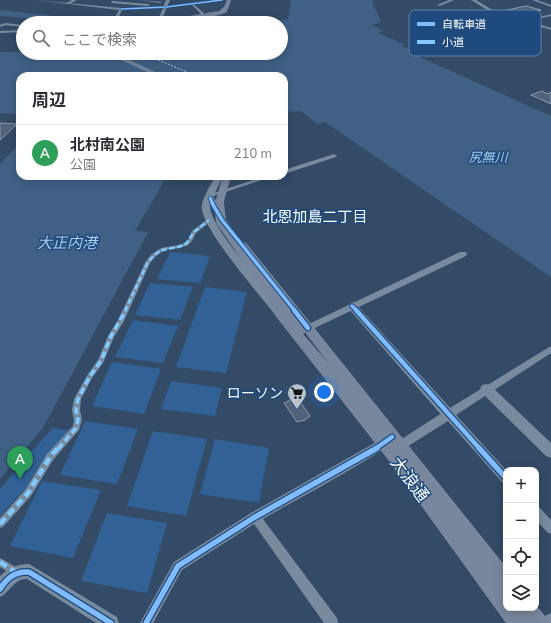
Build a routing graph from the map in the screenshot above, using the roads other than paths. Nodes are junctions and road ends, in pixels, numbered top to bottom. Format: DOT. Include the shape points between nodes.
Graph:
graph roads {
  1 [pos="37,0"];
  2 [pos="75,0"];
  3 [pos="140,0"];
  4 [pos="222,0"];
  5 [pos="229,0"];
  6 [pos="452,0"];
  7 [pos="473,0"];
  8 [pos="481,0"];
  9 [pos="534,0"];
  10 [pos="114,1"];
  11 [pos="154,1"];
  12 [pos="168,1"];
  13 [pos="68,3"];
  14 [pos="191,4"];
  15 [pos="439,5"];
  16 [pos="147,6"];
  17 [pos="551,6"];
  18 [pos="103,7"];
  19 [pos="166,7"];
  20 [pos="121,9"];
  21 [pos="226,9"];
  22 [pos="490,10"];
  23 [pos="217,12"];
  24 [pos="203,14"];
  25 [pos="551,15"];
  26 [pos="118,16"];
  27 [pos="162,16"];
  28 [pos="192,16"];
  29 [pos="192,16"];
  30 [pos="205,16"];
  31 [pos="541,17"];
  32 [pos="16,25"];
  33 [pos="0,26"];
  34 [pos="541,26"];
  35 [pos="551,29"];
  36 [pos="16,31"];
  37 [pos="0,32"];
  38 [pos="125,60"];
  39 [pos="152,72"];
  40 [pos="334,156"];
  41 [pos="288,171"];
  42 [pos="217,180"];
  43 [pos="226,180"];
  44 [pos="259,180"];
  45 [pos="211,196"];
  46 [pos="209,220"];
  47 [pos="222,220"];
  48 [pos="463,254"];
  49 [pos="274,296"];
  50 [pos="352,306"];
  51 [pos="278,310"];
  52 [pos="303,330"];
  53 [pos="551,349"];
  54 [pos="486,390"];
  55 [pos="448,414"];
  56 [pos="392,445"];
  57 [pos="551,452"];
  58 [pos="503,475"];
  59 [pos="539,515"];
  60 [pos="255,517"];
  61 [pos="1,522"];
  62 [pos="551,528"];
  63 [pos="0,562"];
  64 [pos="17,573"];
  65 [pos="503,578"];
  66 [pos="0,589"];
  67 [pos="503,603"];
  68 [pos="509,611"];
  69 [pos="528,611"];
  70 [pos="551,621"];
  71 [pos="111,623"];
  72 [pos="146,623"];
  73 [pos="332,623"];
  74 [pos="518,623"];
  75 [pos="538,623"];
  76 [pos="549,623"];
  1 -- 13 [label="street"];
  2 -- 13 [label="street"];
  3 -- 11 [label="street"];
  4 -- 14 [label="street"];
  5 -- 21 [label="main road"];
  6 -- 15 [label="street"];
  7 -- 22 [label="street"];
  8 -- 22 [label="street"];
  9 -- 17 [label="street"];
  10 -- 16 [label="street"];
  10 -- 18 [label="street"];
  11 -- 12 [label="street"];
  11 -- 16 [label="street"];
  12 -- 19 [label="street"];
  13 -- 18 [label="street"];
  14 -- 19 [label="street"];
  14 -- 24 [label="street"];
  16 -- 19 [label="street"];
  16 -- 20 [label="street"];
  18 -- 20 [label="street"];
  19 -- 27 [label="street"];
  20 -- 26 [label="street"];
  21 -- 23 [label="main road"];
  21 -- 30 [label="street" via="220,14"];
  23 -- 24 [label="street"];
  23 -- 29 [label="main road, bridge"];
  24 -- 28 [label="street"];
  25 -- 31 [label="street"];
  32 -- 33 [label="street"];
  34 -- 35 [label="street"];
  36 -- 37 [label="street"];
  38 -- 39 [label="main road"];
  40 -- 41 [label="street"];
  42 -- 45 [label="street"];
  43 -- 49 [label="main road, bridge" via="219,201 220,221"];
  44 -- 45 [label="street"];
  45 -- 46 [label="street" via="206,203"];
  45 -- 47 [label="street"];
  46 -- 47 [label="street"];
  46 -- 51 [label="street"];
  46 -- 61 [label="street" via="193,233 191,240 186,244 161,249 148,262 141,282 78,399 76,428 50,458 28,493"];
  47 -- 52 [label="street"];
  48 -- 50 [label="street"];
  49 -- 51 [label="main road"];
  49 -- 52 [label="main road"];
  50 -- 52 [label="street"];
  50 -- 55 [label="street"];
  51 -- 52 [label="main road"];
  52 -- 56 [label="main road, 大浪通"];
  53 -- 54 [label="street"];
  54 -- 55 [label="street"];
  54 -- 57 [label="street"];
  55 -- 56 [label="street"];
  55 -- 58 [label="street"];
  56 -- 60 [label="street"];
  56 -- 65 [label="main road, 大浪通"];
  56 -- 67 [label="main road, 大浪通"];
  59 -- 62 [label="street"];
  60 -- 72 [label="street" via="178,566"];
  60 -- 73 [label="street"];
  63 -- 64 [label="street"];
  64 -- 66 [label="street" via="6,580"];
  64 -- 71 [label="street" via="29,572"];
  68 -- 74 [label="main road, 大浪通"];
  69 -- 75 [label="main road"];
  70 -- 76 [label="street"];
}
